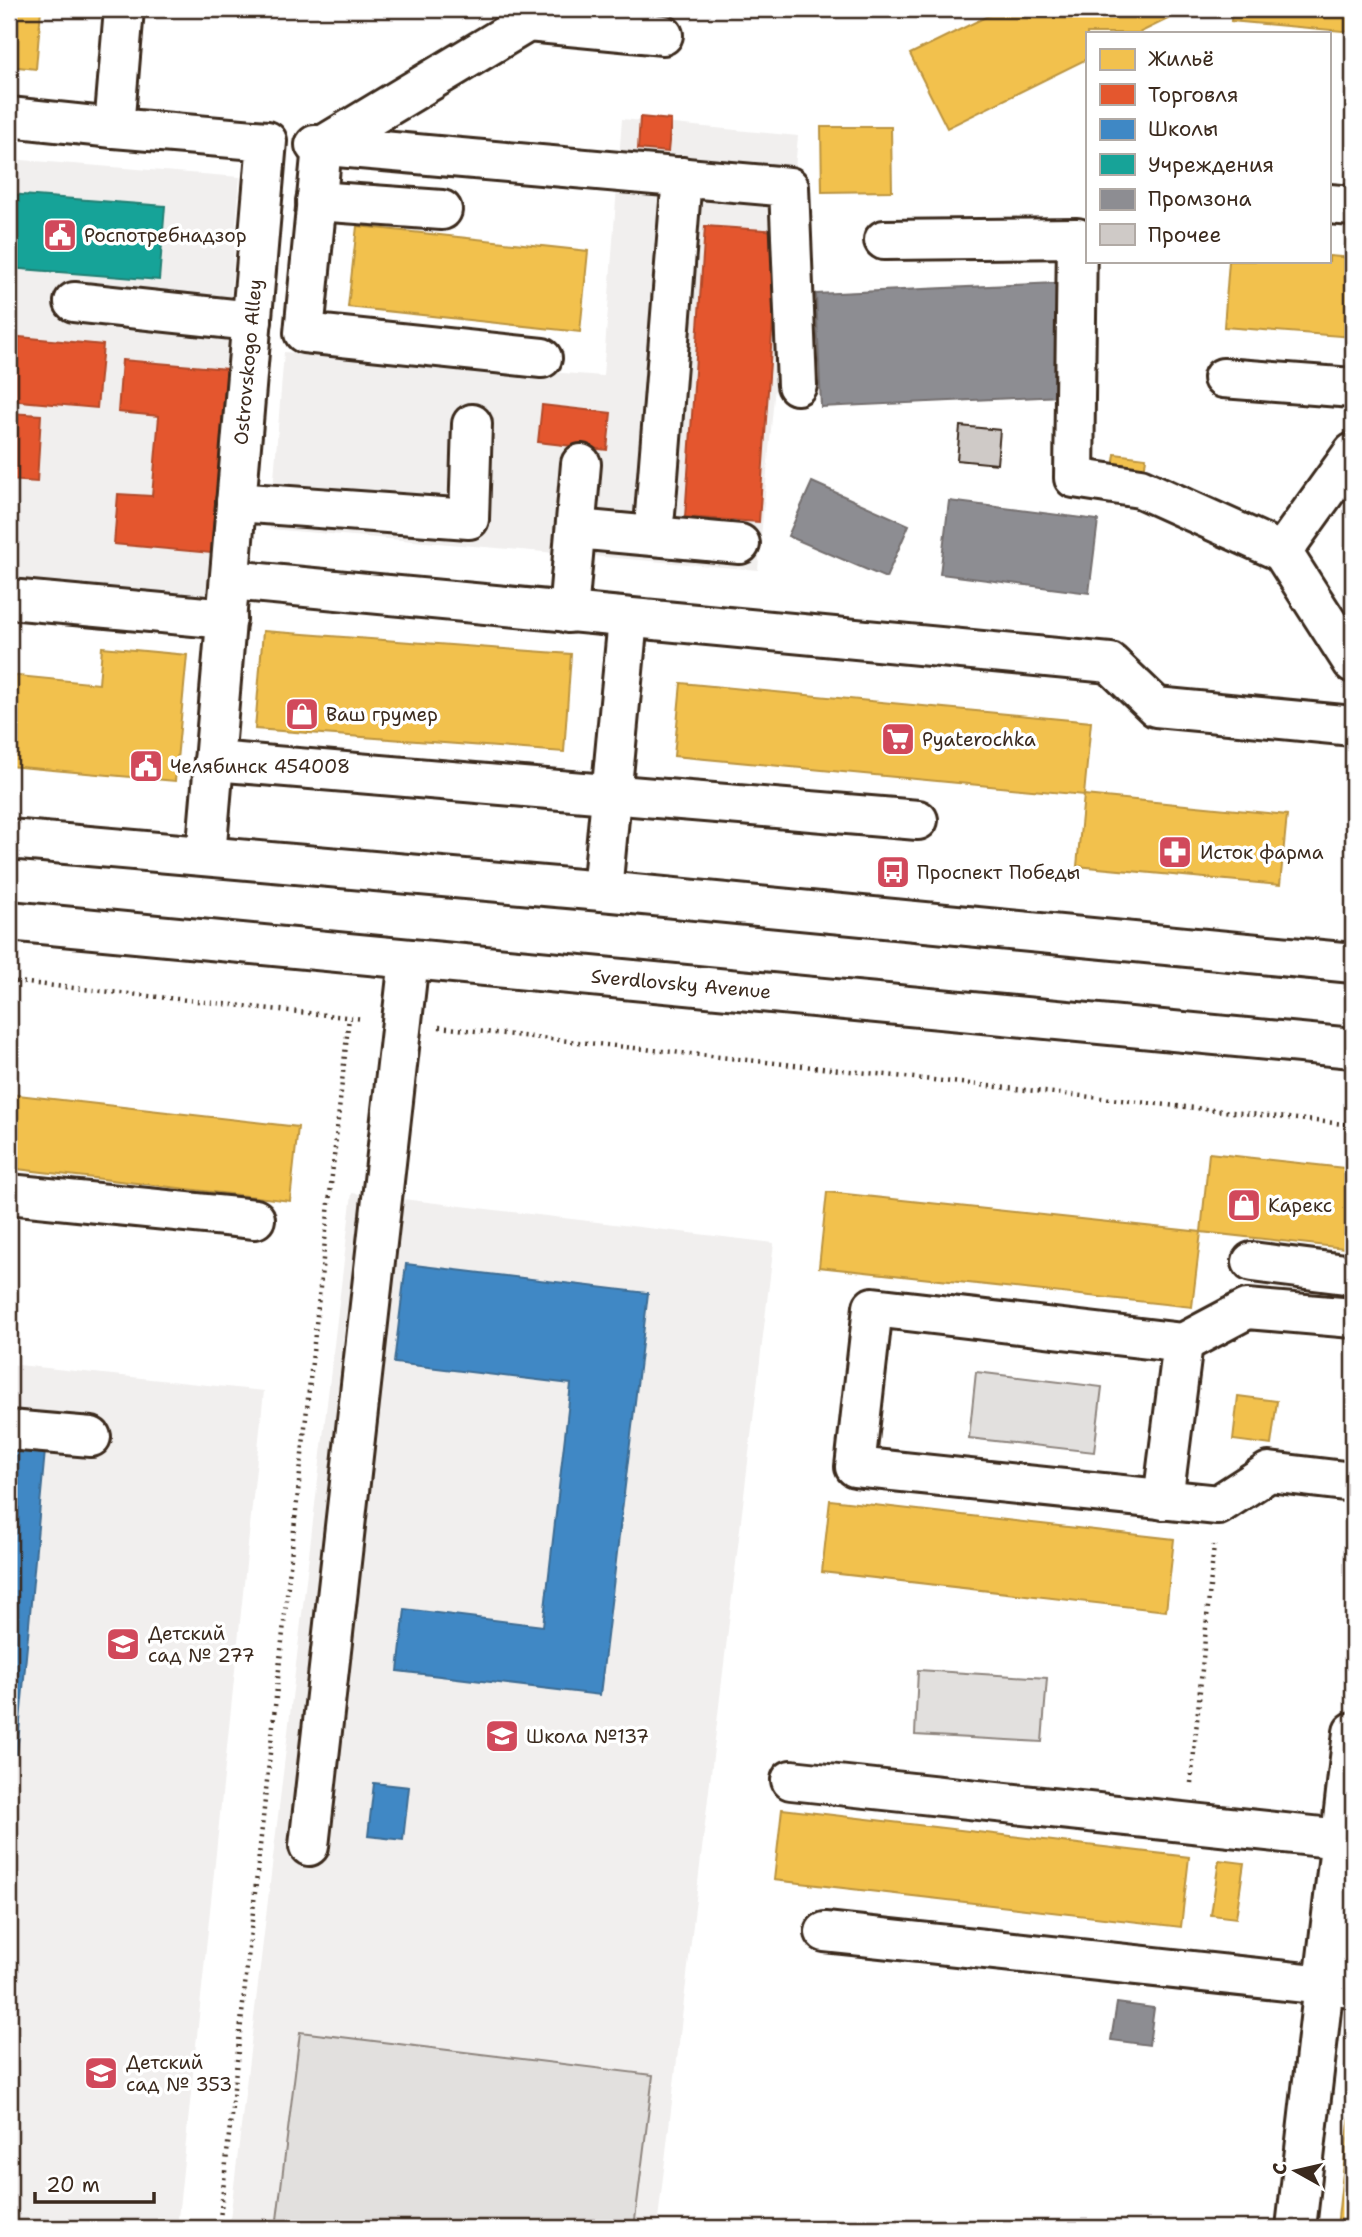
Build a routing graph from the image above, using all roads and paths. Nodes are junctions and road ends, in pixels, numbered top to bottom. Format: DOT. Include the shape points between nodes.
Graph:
graph roads {
  1 [pos="124,9"];
  2 [pos="663,35"];
  3 [pos="9,117"];
  4 [pos="114,128"];
  5 [pos="267,141"];
  6 [pos="322,146"];
  7 [pos="682,177"];
  8 [pos="316,201"];
  9 [pos="1330,204"];
  10 [pos="1353,206"];
  11 [pos="442,210"];
  12 [pos="884,240"];
  13 [pos="74,302"];
  14 [pos="252,321"];
  15 [pos="542,358"];
  16 [pos="1223,378"];
  17 [pos="796,385"];
  18 [pos="1353,388"];
  19 [pos="472,424"];
  20 [pos="1353,453"];
  21 [pos="581,464"];
  22 [pos="236,502"];
  23 [pos="655,513"];
  24 [pos="576,528"];
  25 [pos="740,544"];
  26 [pos="1282,552"];
  27 [pos="230,580"];
  28 [pos="9,599"];
  29 [pos="568,613"];
  30 [pos="227,619"];
  31 [pos="628,619"];
  32 [pos="1353,663"];
  33 [pos="1353,726"];
  34 [pos="214,761"];
  35 [pos="611,795"];
  36 [pos="918,820"];
  37 [pos="9,839"];
  38 [pos="205,856"];
  39 [pos="602,891"];
  40 [pos="9,921"];
  41 [pos="409,959"];
  42 [pos="1353,963"];
  43 [pos="9,981"];
  44 [pos="349,1017"];
  45 [pos="402,1023"];
  46 [pos="1353,1048"];
  47 [pos="1353,1125"];
  48 [pos="9,1194"];
  49 [pos="255,1219"];
  50 [pos="1252,1262"];
  51 [pos="1353,1275"];
  52 [pos="1353,1318"];
  53 [pos="1183,1343"];
  54 [pos="9,1430"];
  55 [pos="92,1437"];
  56 [pos="1353,1482"];
  57 [pos="1163,1500"];
  58 [pos="1218,1505"];
  59 [pos="1353,1732"];
  60 [pos="791,1780"];
  61 [pos="1187,1822"];
  62 [pos="1341,1839"];
  63 [pos="309,1846"];
  64 [pos="825,1932"];
  65 [pos="1339,1987"];
  66 [pos="219,2228"];
  67 [pos="1296,2228"];
  1 -- 4 [label="main road"];
  2 -- 6 [label="main road" via="528,22"];
  3 -- 4 [label="main road"];
  4 -- 5 [label="main road"];
  5 -- 6 [label="main road"];
  5 -- 14 [label="main road, Ostrovskogo Alley"];
  6 -- 7 [label="main road"];
  6 -- 8 [label="main road"];
  7 -- 17 [label="main road" via="789,187"];
  7 -- 23 [label="main road"];
  8 -- 11 [label="main road"];
  8 -- 15 [label="main road" via="304,333"];
  9 -- 10 [label="main road"];
  12 -- 26 [label="main road" via="1077,238 1074,478 1140,488"];
  13 -- 14 [label="main road"];
  14 -- 22 [label="main road, Ostrovskogo Alley"];
  16 -- 18 [label="main road"];
  19 -- 22 [label="main road" via="469,519"];
  20 -- 26 [label="main road"];
  21 -- 24 [label="main road"];
  22 -- 27 [label="main road, Ostrovskogo Alley"];
  24 -- 25 [label="main road"];
  24 -- 29 [label="main road"];
  26 -- 32 [label="main road"];
  27 -- 29 [label="main road"];
  27 -- 30 [label="main road, Ostrovskogo Alley"];
  28 -- 30 [label="main road"];
  29 -- 31 [label="main road"];
  30 -- 34 [label="main road, Ostrovskogo Alley"];
  31 -- 33 [label="main road" via="1110,663 1156,707"];
  31 -- 35 [label="main road"];
  34 -- 35 [label="main road"];
  34 -- 38 [label="main road, Ostrovskogo Alley"];
  35 -- 36 [label="main road"];
  35 -- 39 [label="main road"];
  37 -- 38 [label="main road"];
  38 -- 39 [label="main road"];
  39 -- 42 [label="main road"];
  40 -- 41 [label="main road, Sverdlovsky Avenue"];
  41 -- 45 [label="main road"];
  41 -- 46 [label="main road, Sverdlovsky Avenue"];
  43 -- 44 [label="path"];
  44 -- 45 [label="path"];
  44 -- 66 [label="path"];
  45 -- 47 [label="path"];
  45 -- 63 [label="main road"];
  48 -- 49 [label="main road"];
  50 -- 51 [label="main road"];
  52 -- 53 [label="main road" via="1247,1309"];
  53 -- 57 [label="main road"];
  53 -- 57 [label="main road" via="873,1307 855,1467"];
  54 -- 55 [label="main road"];
  56 -- 58 [label="main road" via="1269,1472"];
  57 -- 58 [label="main road"];
  58 -- 61 [label="path"];
  59 -- 62 [label="main road"];
  60 -- 61 [label="main road"];
  61 -- 62 [label="main road"];
  62 -- 65 [label="main road"];
  64 -- 65 [label="main road"];
  65 -- 67 [label="main road"];
}
